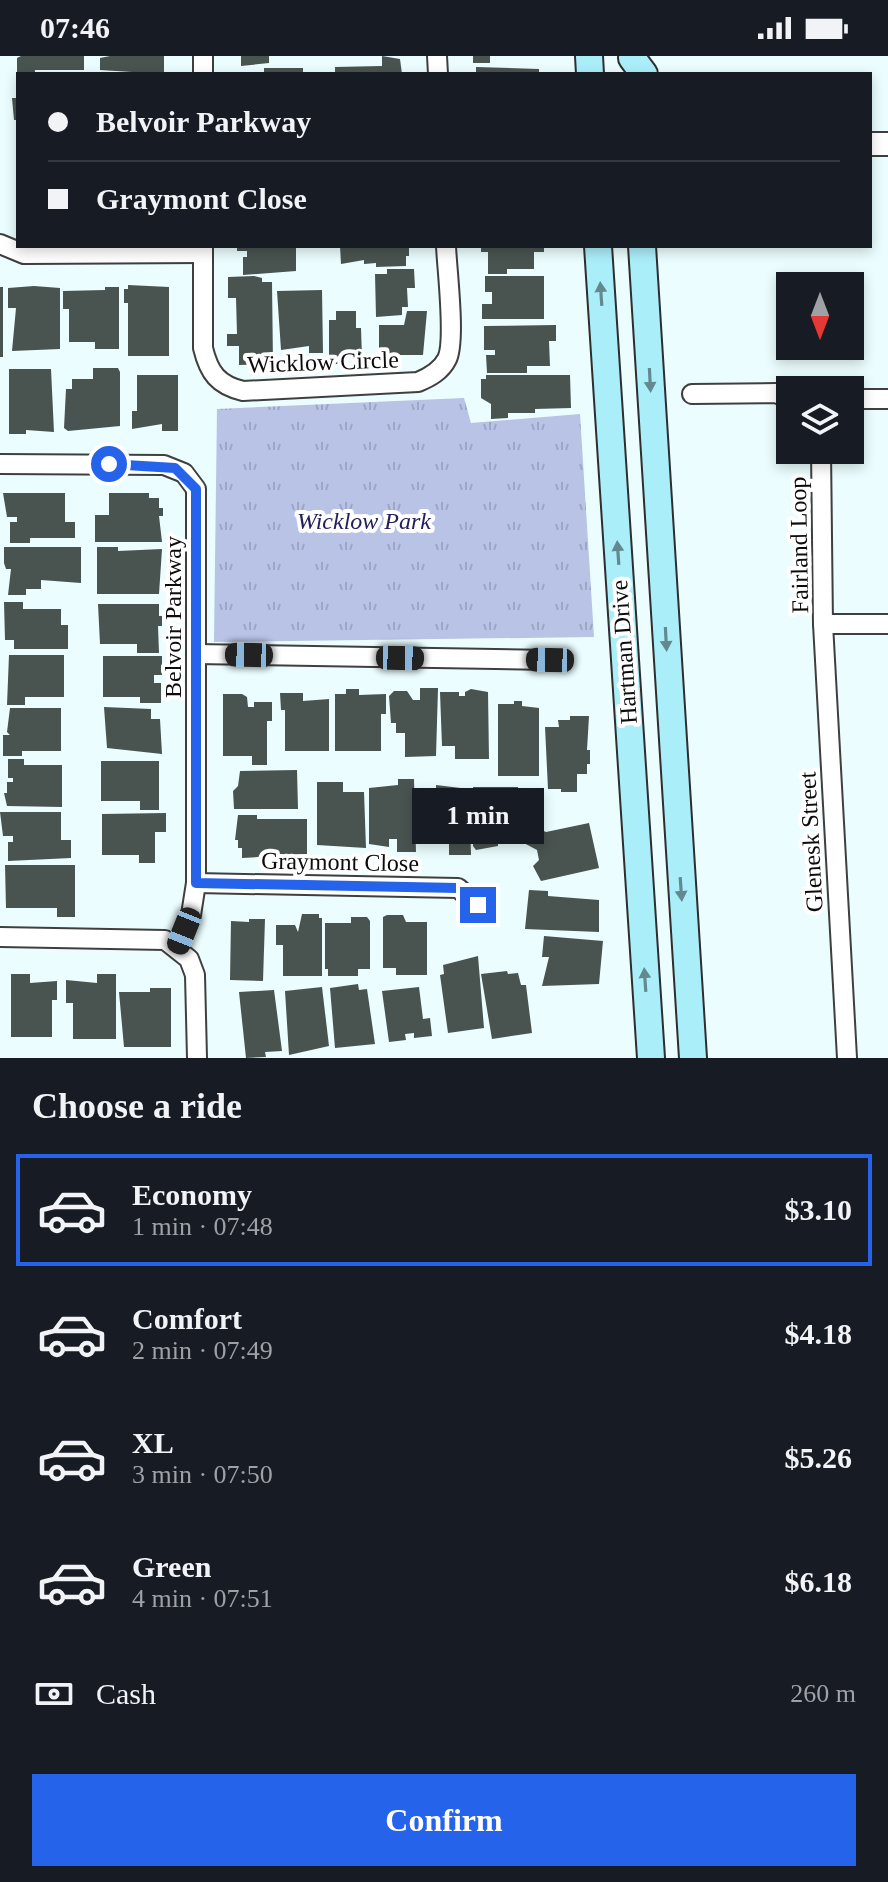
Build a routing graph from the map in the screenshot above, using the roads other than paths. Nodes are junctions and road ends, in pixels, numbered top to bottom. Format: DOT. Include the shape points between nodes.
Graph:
graph roads {
  1 [pos="0,244"];
  2 [pos="446,248"];
  3 [pos="598,248"];
  4 [pos="642,248"];
  5 [pos="203,249"];
  6 [pos="776,393"];
  7 [pos="692,394"];
  8 [pos="864,399"];
  9 [pos="888,399"];
  10 [pos="0,464"];
  11 [pos="821,464"];
  12 [pos="823,624"];
  13 [pos="888,624"];
  14 [pos="196,654"];
  15 [pos="550,660"];
  16 [pos="196,883"];
  17 [pos="478,905"];
  18 [pos="0,937"];
  19 [pos="177,948"];
  20 [pos="197,1058"];
  21 [pos="651,1058"];
  22 [pos="693,1058"];
  23 [pos="847,1058"];
  1 -- 5 [label="street" via="24,254"];
  2 -- 5 [label="street, Wicklow Circle" via="450,345 442,367 432,376 418,382 243,391 214,377 207,363"];
  21 -- 3 [label="main road, Hartman Drive, one-way"];
  4 -- 22 [label="main road, Hartman Drive, one-way"];
  6 -- 7 [label="street"];
  8 -- 9 [label="street"];
  10 -- 14 [label="street, Belvoir Parkway" via="164,465 184,473 198,501"];
  11 -- 12 [label="street, Fairland Loop"];
  12 -- 13 [label="street, Fairland Loop"];
  12 -- 23 [label="street, Glenesk Street"];
  14 -- 15 [label="street"];
  14 -- 16 [label="street, Belvoir Parkway"];
  16 -- 17 [label="street, Graymont Close" via="458,888"];
  16 -- 19 [label="street, Belvoir Parkway" via="191,915"];
  18 -- 19 [label="street" via="152,938"];
  19 -- 20 [label="street" via="195,975"];
}
